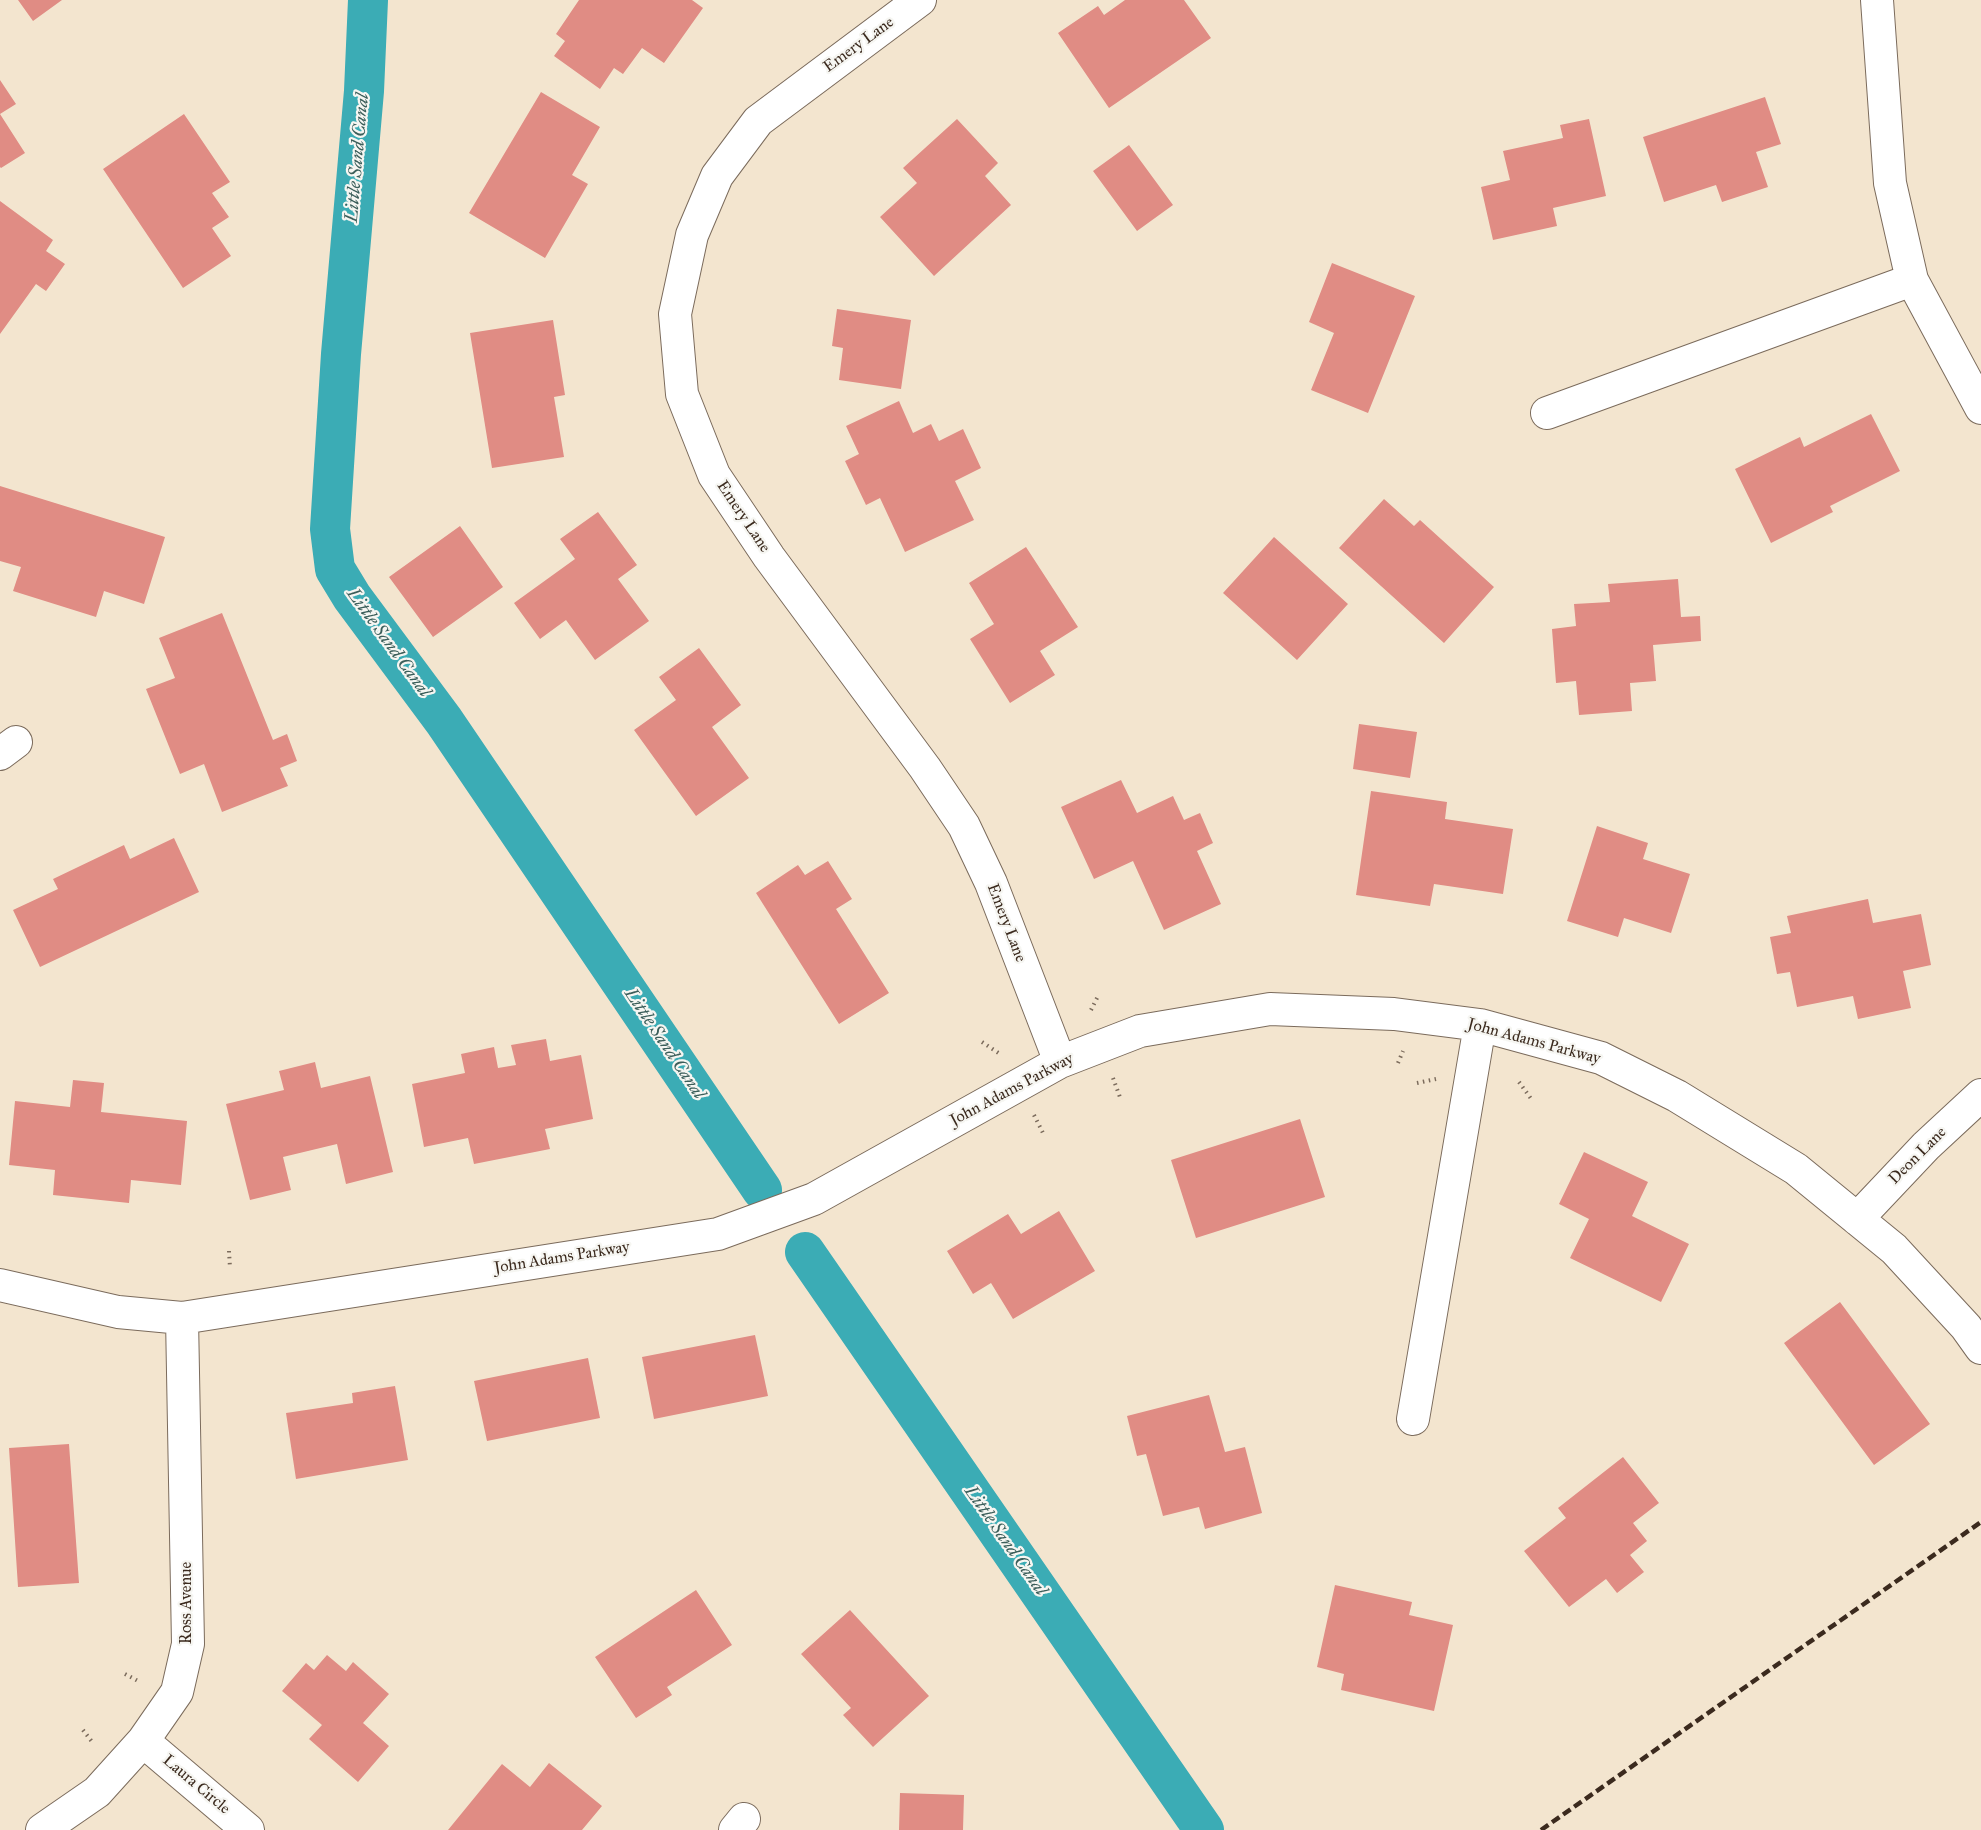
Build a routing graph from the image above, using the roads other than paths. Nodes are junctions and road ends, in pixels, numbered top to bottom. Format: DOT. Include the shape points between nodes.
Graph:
graph roads {
  1 [pos="921,0"];
  2 [pos="1877,0"];
  3 [pos="1912,280"];
  4 [pos="1981,408"];
  5 [pos="1547,413"];
  6 [pos="1480,1025"];
  7 [pos="1060,1062"];
  8 [pos="1981,1095"];
  9 [pos="1857,1219"];
  10 [pos="0,1285"];
  11 [pos="182,1318"];
  12 [pos="1981,1348"];
  13 [pos="1413,1419"];
  14 [pos="143,1741"];
  15 [pos="42,1830"];
  16 [pos="248,1830"];
  1 -- 7 [label="street, Emery Lane" via="758,121 717,176 692,235 675,314 682,394 714,475 964,826 991,883"];
  2 -- 3 [label="street" via="1890,183"];
  3 -- 4 [label="street"];
  3 -- 5 [label="street"];
  6 -- 7 [label="street, John Adams Parkway" via="1394,1014 1269,1009 1140,1031"];
  6 -- 9 [label="street, John Adams Parkway" via="1601,1058 1677,1096 1796,1169"];
  6 -- 13 [label="street"];
  7 -- 11 [label="street, John Adams Parkway" via="814,1199 718,1234"];
  8 -- 9 [label="street, Deon Lane"];
  9 -- 12 [label="street, John Adams Parkway" via="1894,1250"];
  10 -- 11 [label="street, John Adams Parkway" via="118,1312"];
  11 -- 14 [label="street, Ross Avenue" via="188,1644 177,1692"];
  14 -- 15 [label="street, Ross Avenue" via="97,1792"];
  14 -- 16 [label="street, Laura Circle"];
}
